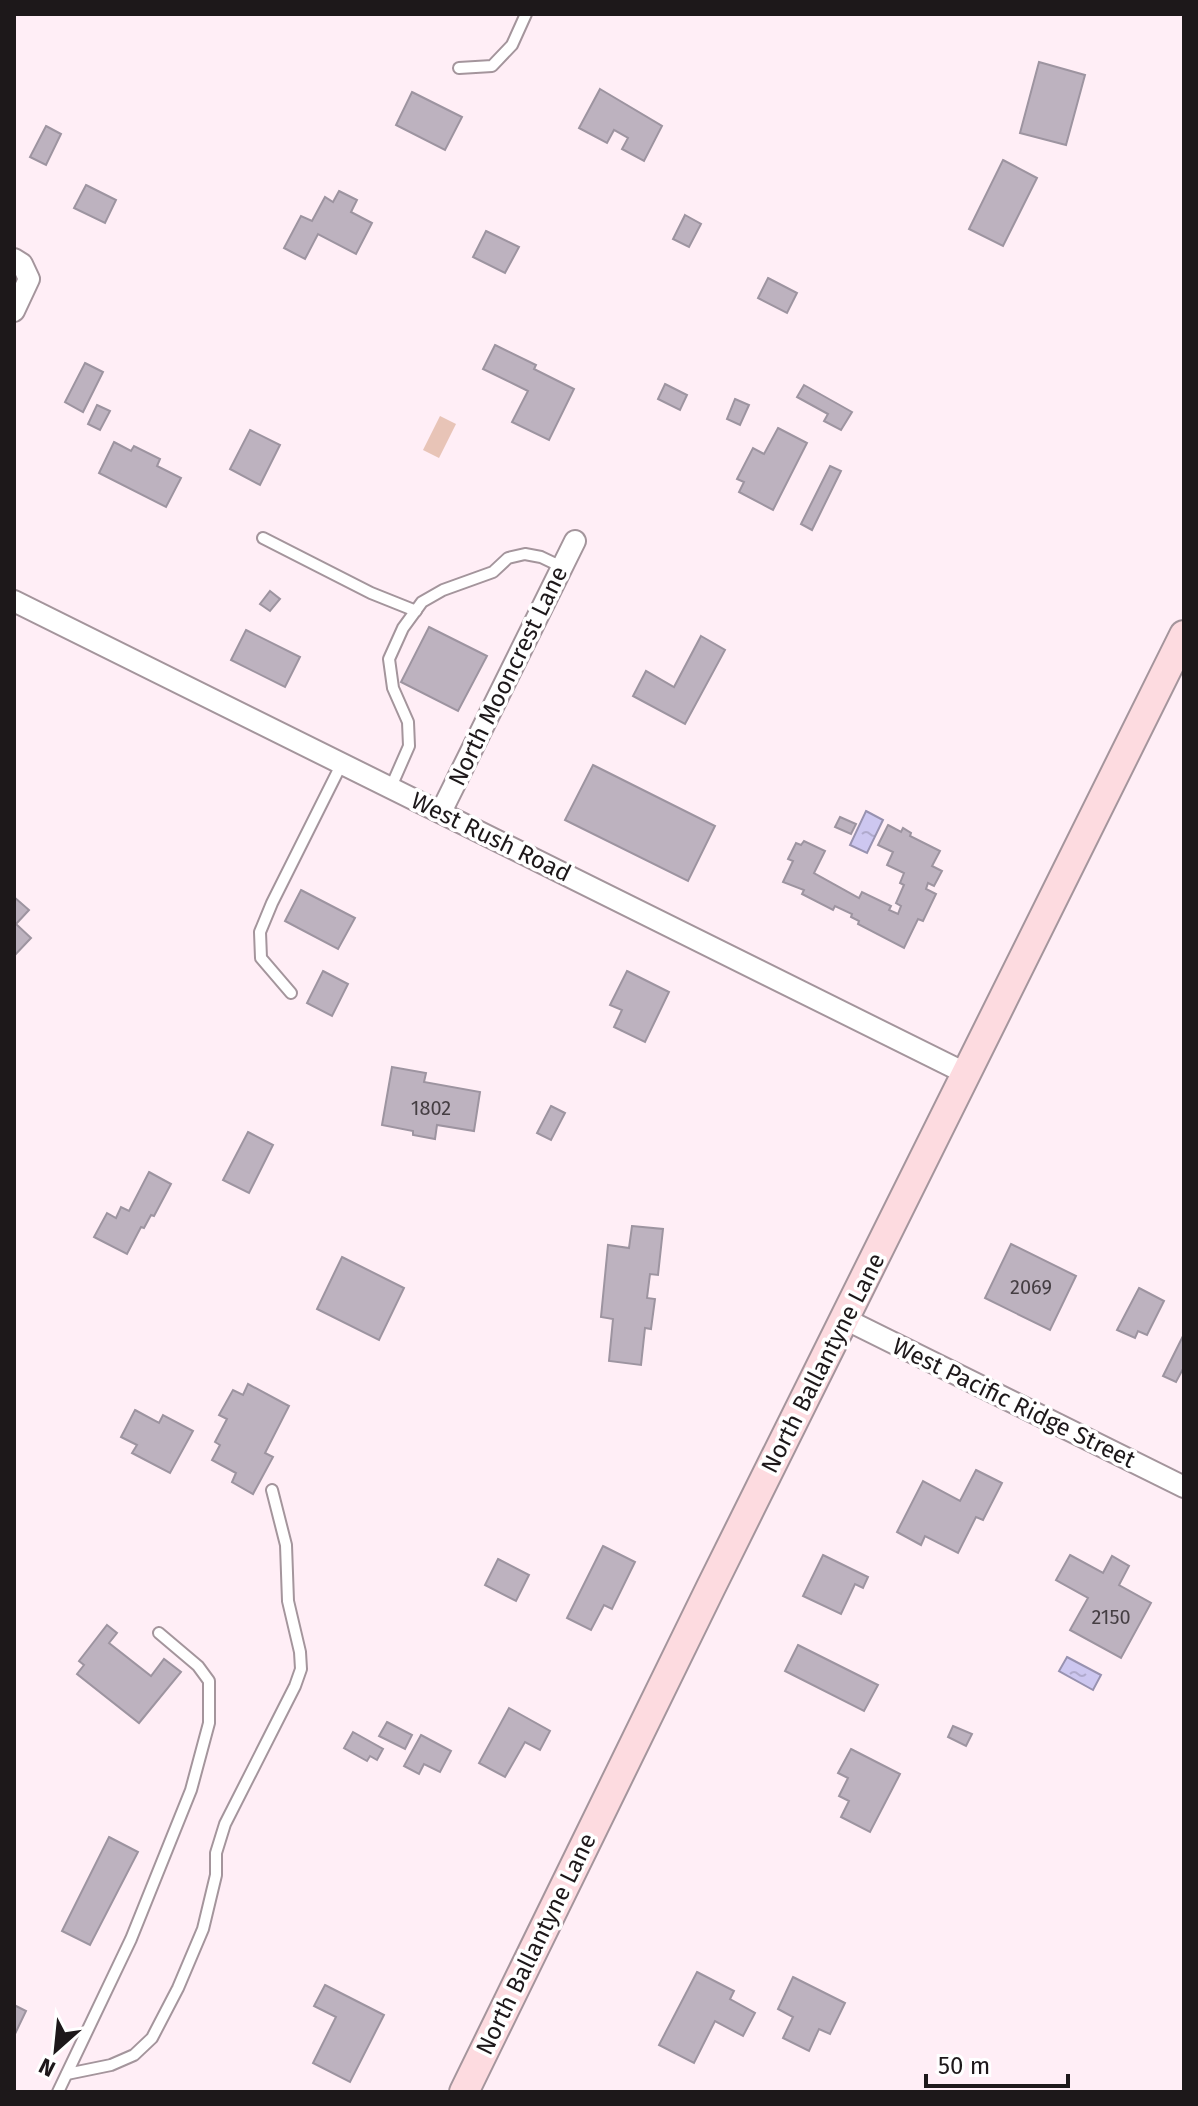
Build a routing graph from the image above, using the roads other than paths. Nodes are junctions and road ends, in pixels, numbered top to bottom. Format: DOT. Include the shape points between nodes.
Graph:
graph roads {
  1 [pos="526,14"];
  2 [pos="459,68"];
  3 [pos="14,259"];
  4 [pos="14,311"];
  5 [pos="263,538"];
  6 [pos="575,541"];
  7 [pos="562,567"];
  8 [pos="14,601"];
  9 [pos="416,611"];
  10 [pos="1184,635"];
  11 [pos="342,763"];
  12 [pos="391,787"];
  13 [pos="441,812"];
  14 [pos="291,993"];
  15 [pos="967,1074"];
  16 [pos="845,1319"];
  17 [pos="1184,1487"];
  18 [pos="272,1490"];
  19 [pos="159,1633"];
  20 [pos="67,2074"];
  21 [pos="58,2092"];
  22 [pos="464,2092"];
  1 -- 2 [label="lane" via="512,45 492,66"];
  3 -- 4 [label="street" via="29,279"];
  5 -- 9 [label="lane"];
  6 -- 7 [label="street, North Mooncrest Lane"];
  7 -- 9 [label="lane" via="525,554 508,558 493,572 422,602"];
  7 -- 13 [label="street, North Mooncrest Lane"];
  8 -- 11 [label="street, West Rush Road"];
  9 -- 12 [label="lane" via="389,659 409,734"];
  10 -- 15 [label="street, North Ballantyne Lane"];
  11 -- 12 [label="street, West Rush Road"];
  11 -- 14 [label="lane" via="260,932 261,958"];
  12 -- 13 [label="street, West Rush Road"];
  13 -- 15 [label="street, West Rush Road"];
  15 -- 16 [label="street, North Ballantyne Lane"];
  16 -- 17 [label="street, West Pacific Ridge Street"];
  16 -- 22 [label="street, North Ballantyne Lane"];
  18 -- 20 [label="lane" via="286,1545 288,1601 301,1669 225,1824 203,1929 152,2038 134,2055 111,2065"];
  19 -- 20 [label="lane" via="209,1681 209,1723 191,1790 137,1926"];
  20 -- 21 [label="lane"];
}
